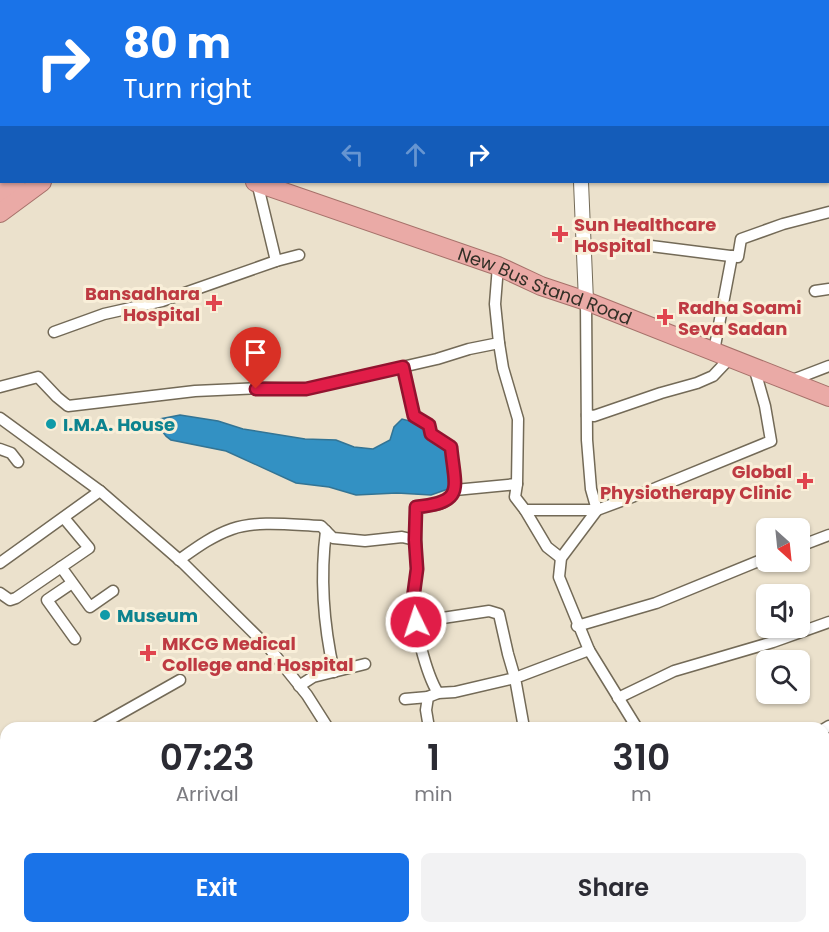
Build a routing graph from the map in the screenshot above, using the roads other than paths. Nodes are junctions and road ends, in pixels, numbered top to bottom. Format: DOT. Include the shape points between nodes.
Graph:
graph roads {
  1 [pos="15,183"];
  2 [pos="41,183"];
  3 [pos="256,183"];
  4 [pos="259,183"];
  5 [pos="581,183"];
  6 [pos="0,193"];
  7 [pos="829,212"];
  8 [pos="0,213"];
  9 [pos="651,246"];
  10 [pos="299,255"];
  11 [pos="732,256"];
  12 [pos="276,261"];
  13 [pos="498,266"];
  14 [pos="829,288"];
  15 [pos="814,291"];
  16 [pos="586,302"];
  17 [pos="54,332"];
  18 [pos="499,343"];
  19 [pos="722,355"];
  20 [pos="829,366"];
  21 [pos="403,367"];
  22 [pos="754,367"];
  23 [pos="789,381"];
  24 [pos="0,387"];
  25 [pos="829,397"];
  26 [pos="586,415"];
  27 [pos="0,418"];
  28 [pos="0,449"];
  29 [pos="18,462"];
  30 [pos="517,484"];
  31 [pos="455,490"];
  32 [pos="100,491"];
  33 [pos="525,510"];
  34 [pos="597,510"];
  35 [pos="64,518"];
  36 [pos="326,531"];
  37 [pos="829,535"];
  38 [pos="415,540"];
  39 [pos="810,542"];
  40 [pos="561,558"];
  41 [pos="179,560"];
  42 [pos="0,562"];
  43 [pos="756,562"];
  44 [pos="61,567"];
  45 [pos="48,577"];
  46 [pos="72,583"];
  47 [pos="113,591"];
  48 [pos="58,592"];
  49 [pos="0,593"];
  50 [pos="416,622"];
  51 [pos="829,622"];
  52 [pos="577,626"];
  53 [pos="75,639"];
  54 [pos="589,650"];
  55 [pos="365,664"];
  56 [pos="334,672"];
  57 [pos="516,678"];
  58 [pos="180,680"];
  59 [pos="299,686"];
  60 [pos="433,695"];
  61 [pos="618,698"];
  62 [pos="405,699"];
  63 [pos="106,722"];
  64 [pos="324,722"];
  65 [pos="428,722"];
  66 [pos="523,722"];
  67 [pos="633,722"];
  1 -- 6 [label="highway"];
  2 -- 8 [label="highway"];
  3 -- 12 [label="street"];
  4 -- 13 [label="highway, New Bus Stand Road"];
  5 -- 16 [label="street"];
  7 -- 11 [label="street" via="741,238 738,257"];
  9 -- 11 [label="street"];
  10 -- 12 [label="street"];
  11 -- 19 [label="street"];
  12 -- 17 [label="street" via="162,301 104,314"];
  13 -- 16 [label="highway, New Bus Stand Road"];
  13 -- 18 [label="street" via="495,304"];
  14 -- 15 [label="street"];
  16 -- 19 [label="highway, New Bus Stand Road"];
  16 -- 26 [label="street"];
  18 -- 21 [label="street"];
  18 -- 30 [label="street" via="518,419"];
  19 -- 22 [label="highway, New Bus Stand Road"];
  19 -- 26 [label="street" via="713,376 594,416"];
  20 -- 23 [label="street"];
  21 -- 24 [label="street" via="306,389 195,391 68,406 38,376"];
  21 -- 31 [label="street" via="414,416 451,447"];
  22 -- 23 [label="highway, New Bus Stand Road"];
  22 -- 34 [label="street" via="771,441"];
  23 -- 25 [label="highway, New Bus Stand Road"];
  26 -- 34 [label="street" via="591,489"];
  27 -- 32 [label="street"];
  28 -- 29 [label="street"];
  30 -- 31 [label="street"];
  30 -- 33 [label="street" via="515,497"];
  31 -- 38 [label="street" via="450,499 437,505 416,507"];
  32 -- 35 [label="street"];
  32 -- 41 [label="street"];
  33 -- 34 [label="street"];
  33 -- 40 [label="street" via="547,547"];
  34 -- 40 [label="street"];
  35 -- 42 [label="street"];
  35 -- 44 [label="street" via="89,548"];
  36 -- 38 [label="street" via="333,538"];
  36 -- 41 [label="street" via="321,526 235,528"];
  36 -- 56 [label="street" via="323,558"];
  37 -- 39 [label="street"];
  38 -- 50 [label="street"];
  40 -- 52 [label="street" via="559,577"];
  41 -- 59 [label="street" via="270,649"];
  43 -- 52 [label="street" via="656,603"];
  44 -- 45 [label="street"];
  44 -- 46 [label="street"];
  45 -- 48 [label="street"];
  45 -- 49 [label="street" via="16,598 10,600"];
  46 -- 47 [label="street" via="90,607"];
  46 -- 48 [label="street"];
  48 -- 53 [label="street" via="47,600"];
  50 -- 57 [label="street" via="489,611 499,614"];
  50 -- 60 [label="street"];
  51 -- 61 [label="street" via="674,671"];
  52 -- 54 [label="street"];
  54 -- 57 [label="street"];
  54 -- 61 [label="street"];
  55 -- 56 [label="street"];
  56 -- 59 [label="street" via="313,677"];
  57 -- 60 [label="street"];
  57 -- 66 [label="street"];
  58 -- 63 [label="street"];
  59 -- 64 [label="street"];
  60 -- 62 [label="street"];
  60 -- 65 [label="street" via="426,710"];
  61 -- 67 [label="street"];
}
